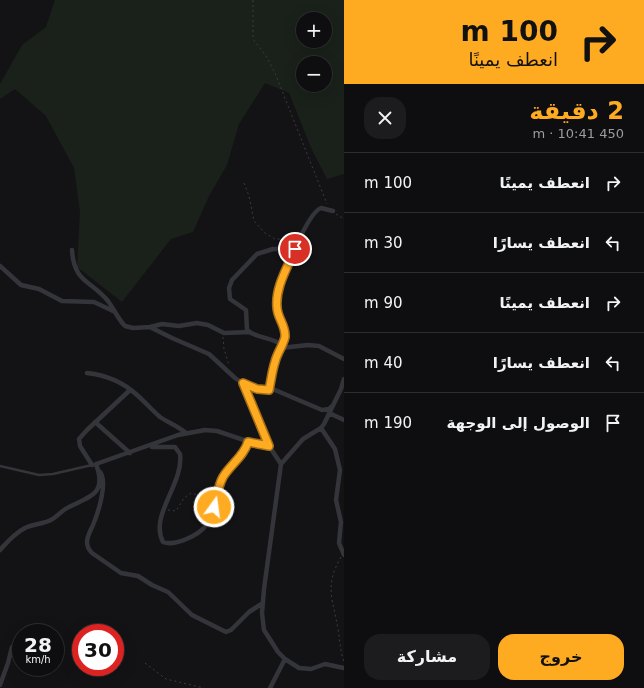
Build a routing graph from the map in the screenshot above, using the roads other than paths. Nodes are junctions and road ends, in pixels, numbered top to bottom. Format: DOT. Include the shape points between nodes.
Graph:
graph roads {
  1 [pos="333,211"];
  2 [pos="295,249"];
  3 [pos="72,250"];
  4 [pos="0,266"];
  5 [pos="115,313"];
  6 [pos="150,327"];
  7 [pos="249,332"];
  8 [pos="282,346"];
  9 [pos="344,359"];
  10 [pos="87,373"];
  11 [pos="344,379"];
  12 [pos="243,383"];
  13 [pos="130,390"];
  14 [pos="269,390"];
  15 [pos="331,407"];
  16 [pos="329,413"];
  17 [pos="344,420"];
  18 [pos="95,422"];
  19 [pos="321,428"];
  20 [pos="186,433"];
  21 [pos="248,442"];
  22 [pos="269,446"];
  23 [pos="141,449"];
  24 [pos="130,453"];
  25 [pos="94,464"];
  26 [pos="281,464"];
  27 [pos="0,466"];
  28 [pos="98,470"];
  29 [pos="0,550"];
  30 [pos="343,554"];
  31 [pos="263,603"];
  32 [pos="12,647"];
  33 [pos="285,659"];
  34 [pos="344,668"];
  35 [pos="0,685"];
  36 [pos="270,688"];
  1 -- 2 [label="street" via="318,209 310,218"];
  2 -- 7 [label="street" via="272,249 262,252 230,283 230,298 246,310 246,328"];
  2 -- 8 [label="street" via="277,298 277,309 285,329"];
  3 -- 5 [label="street" via="79,276 103,296"];
  4 -- 5 [label="street" via="22,285 39,289 62,301 88,300"];
  5 -- 6 [label="street" via="128,327"];
  6 -- 7 [label="street" via="198,323 222,332"];
  6 -- 12 [label="street" via="209,354"];
  7 -- 8 [label="street" via="272,338"];
  8 -- 9 [label="street" via="320,346"];
  8 -- 14 [label="street" via="275,362"];
  10 -- 13 [label="street" via="113,380"];
  11 -- 15 [label="street"];
  12 -- 14 [label="street" via="257,389"];
  12 -- 22 [label="street"];
  13 -- 18 [label="street"];
  13 -- 20 [label="street" via="162,418"];
  14 -- 15 [label="street" via="322,410"];
  15 -- 16 [label="street"];
  16 -- 17 [label="street"];
  16 -- 19 [label="street"];
  18 -- 24 [label="street"];
  18 -- 25 [label="street" via="79,442"];
  19 -- 26 [label="street" via="303,439"];
  19 -- 30 [label="street" via="335,449 340,470 336,500 341,522 339,543"];
  20 -- 21 [label="street" via="217,431"];
  20 -- 23 [label="street"];
  21 -- 22 [label="street"];
  21 -- 23 [label="street" via="244,452 224,477 205,527 194,536 173,543 163,542 159,524 178,475 180,454 177,448 172,446"];
  22 -- 26 [label="street"];
  23 -- 24 [label="street"];
  24 -- 25 [label="street"];
  25 -- 27 [label="lane" via="39,475"];
  25 -- 28 [label="street"];
  26 -- 31 [label="street"];
  28 -- 29 [label="street" via="98,489 88,499 65,509 49,521 25,528"];
  28 -- 31 [label="street" via="102,473 104,481 87,540 88,549 92,553 121,573 138,576 168,592 192,615 226,632 248,612"];
  31 -- 33 [label="street" via="264,630 273,646"];
  32 -- 35 [label="street"];
  33 -- 34 [label="street" via="307,670 325,664"];
  33 -- 36 [label="street"];
}
